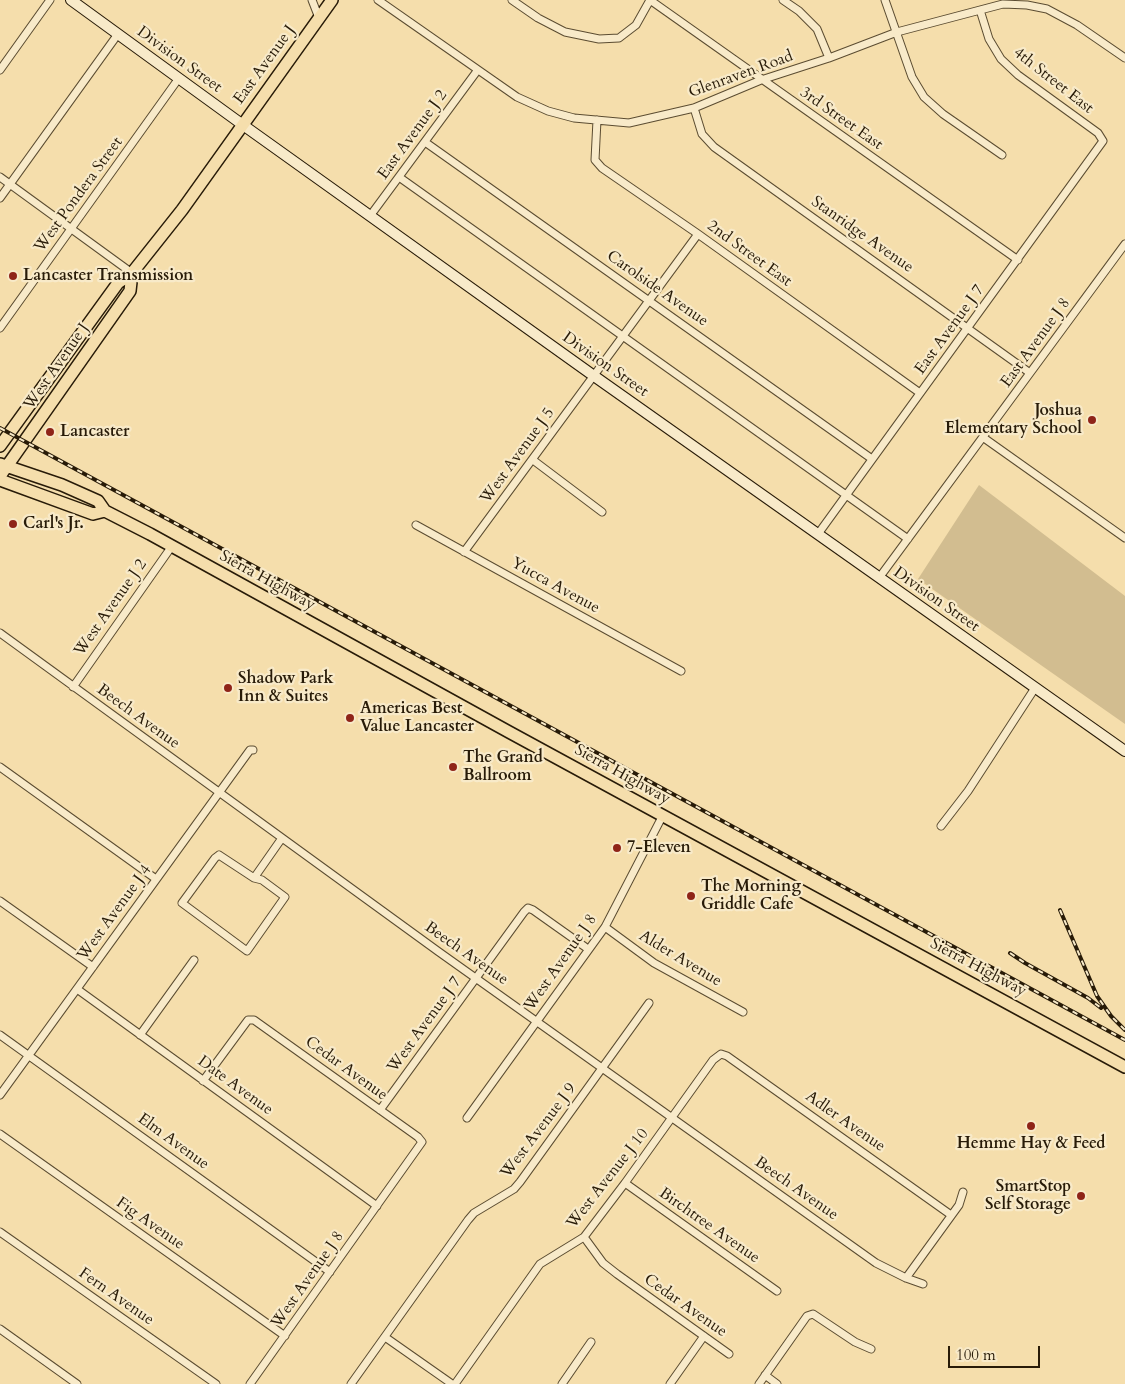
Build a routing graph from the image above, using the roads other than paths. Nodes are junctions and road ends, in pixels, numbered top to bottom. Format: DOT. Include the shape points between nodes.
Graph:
graph roads {
  1 [pos="50,0"];
  2 [pos="71,0"];
  3 [pos="312,0"];
  4 [pos="332,0"];
  5 [pos="378,0"];
  6 [pos="512,0"];
  7 [pos="650,0"];
  8 [pos="783,0"];
  9 [pos="885,0"];
  10 [pos="980,10"];
  11 [pos="319,18"];
  12 [pos="897,32"];
  13 [pos="118,34"];
  14 [pos="829,58"];
  15 [pos="1125,58"];
  16 [pos="0,70"];
  17 [pos="477,70"];
  18 [pos="179,78"];
  19 [pos="762,80"];
  20 [pos="694,108"];
  21 [pos="597,120"];
  22 [pos="243,125"];
  23 [pos="1103,141"];
  24 [pos="425,142"];
  25 [pos="1002,155"];
  26 [pos="0,177"];
  27 [pos="399,177"];
  28 [pos="10,184"];
  29 [pos="0,198"];
  30 [pos="370,216"];
  31 [pos="71,230"];
  32 [pos="698,234"];
  33 [pos="1124,249"];
  34 [pos="1018,260"];
  35 [pos="132,273"];
  36 [pos="649,300"];
  37 [pos="968,327"];
  38 [pos="0,328"];
  39 [pos="623,336"];
  40 [pos="1030,373"];
  41 [pos="594,376"];
  42 [pos="920,393"];
  43 [pos="984,438"];
  44 [pos="0,446"];
  45 [pos="872,459"];
  46 [pos="533,460"];
  47 [pos="2,472"];
  48 [pos="846,494"];
  49 [pos="602,512"];
  50 [pos="416,525"];
  51 [pos="818,534"];
  52 [pos="1125,538"];
  53 [pos="908,539"];
  54 [pos="172,546"];
  55 [pos="464,552"];
  56 [pos="879,578"];
  57 [pos="0,633"];
  58 [pos="681,671"];
  59 [pos="73,687"];
  60 [pos="1035,688"];
  61 [pos="253,750"];
  62 [pos="1125,751"];
  63 [pos="0,766"];
  64 [pos="219,792"];
  65 [pos="663,815"];
  66 [pos="941,826"];
  67 [pos="282,838"];
  68 [pos="254,878"];
  69 [pos="156,879"];
  70 [pos="0,901"];
  71 [pos="605,926"];
  72 [pos="588,949"];
  73 [pos="194,960"];
  74 [pos="92,967"];
  75 [pos="477,978"];
  76 [pos="76,989"];
  77 [pos="649,1003"];
  78 [pos="743,1012"];
  79 [pos="537,1021"];
  80 [pos="0,1035"];
  81 [pos="140,1035"];
  82 [pos="721,1054"];
  83 [pos="29,1056"];
  84 [pos="1125,1067"];
  85 [pos="603,1068"];
  86 [pos="204,1081"];
  87 [pos="0,1095"];
  88 [pos="380,1110"];
  89 [pos="467,1118"];
  90 [pos="672,1118"];
  91 [pos="0,1134"];
  92 [pos="422,1142"];
  93 [pos="625,1183"];
  94 [pos="963,1192"];
  95 [pos="377,1206"];
  96 [pos="951,1215"];
  97 [pos="0,1232"];
  98 [pos="584,1237"];
  99 [pos="330,1272"];
  100 [pos="906,1278"];
  101 [pos="923,1284"];
  102 [pos="776,1291"];
  103 [pos="0,1329"];
  104 [pos="285,1336"];
  105 [pos="704,1336"];
  106 [pos="385,1337"];
  107 [pos="591,1342"];
  108 [pos="872,1349"];
  109 [pos="729,1354"];
  110 [pos="765,1375"];
  111 [pos="77,1384"];
  112 [pos="216,1384"];
  113 [pos="250,1384"];
  114 [pos="351,1384"];
  115 [pos="453,1384"];
  116 [pos="562,1384"];
  117 [pos="670,1384"];
  118 [pos="759,1384"];
  119 [pos="778,1384"];
  1 -- 16 [label="street"];
  2 -- 13 [label="main road, Division Street"];
  3 -- 11 [label="street"];
  4 -- 11 [label="main road, East Avenue J"];
  5 -- 17 [label="street, Glenraven Road"];
  6 -- 7 [label="street" via="565,32 599,39 619,38 636,25"];
  7 -- 19 [label="street, 3rd Street East"];
  8 -- 14 [label="street" via="817,29"];
  9 -- 12 [label="street"];
  10 -- 12 [label="street, Glenraven Road"];
  10 -- 15 [label="street, Glenraven Road" via="1003,4 1047,9 1077,24"];
  10 -- 23 [label="street, 4th Street East" via="989,39 1001,59 1098,133"];
  11 -- 22 [label="main road, East Avenue J"];
  12 -- 14 [label="street, Glenraven Road"];
  12 -- 25 [label="street" via="912,76 924,97"];
  13 -- 18 [label="main road, Division Street"];
  13 -- 28 [label="street"];
  14 -- 19 [label="street, Glenraven Road"];
  17 -- 21 [label="street, Glenraven Road" via="518,97 548,111"];
  17 -- 24 [label="street, East Avenue J 2"];
  18 -- 22 [label="main road, Division Street"];
  18 -- 31 [label="street, West Pondera Street"];
  19 -- 20 [label="street, Glenraven Road"];
  19 -- 34 [label="street, 3rd Street East"];
  20 -- 21 [label="street, Glenraven Road" via="629,123"];
  20 -- 37 [label="street, Stanridge Avenue" via="702,134 714,147"];
  21 -- 32 [label="street, 2nd Street East" via="595,160 602,168"];
  22 -- 30 [label="main road, Division Street"];
  22 -- 35 [label="main road, West Avenue J"];
  23 -- 34 [label="street, East Avenue J 7"];
  24 -- 27 [label="street, East Avenue J 2"];
  24 -- 36 [label="street, Carolside Avenue"];
  26 -- 28 [label="street"];
  27 -- 30 [label="street, East Avenue J 2"];
  27 -- 39 [label="street"];
  28 -- 29 [label="street"];
  28 -- 31 [label="street"];
  30 -- 41 [label="main road, Division Street"];
  31 -- 35 [label="street"];
  31 -- 38 [label="street, West Pondera Street"];
  32 -- 36 [label="street, West Avenue J 5"];
  32 -- 42 [label="street, 2nd Street East"];
  33 -- 40 [label="street, East Avenue J 8"];
  34 -- 37 [label="street, East Avenue J 7"];
  35 -- 44 [label="main road, West Avenue J" via="118,283"];
  35 -- 47 [label="main road, West Avenue J" via="130,291"];
  36 -- 39 [label="street, West Avenue J 5"];
  36 -- 45 [label="street, Carolside Avenue"];
  37 -- 40 [label="street, Stanridge Avenue"];
  37 -- 42 [label="street, East Avenue J 7"];
  39 -- 41 [label="street, West Avenue J 5"];
  39 -- 48 [label="street"];
  40 -- 43 [label="street, East Avenue J 8"];
  41 -- 46 [label="street, West Avenue J 5"];
  41 -- 51 [label="main road, Division Street"];
  42 -- 45 [label="street, East Avenue J 7"];
  43 -- 52 [label="street"];
  43 -- 53 [label="street, East Avenue J 8"];
  45 -- 48 [label="street, East Avenue J 7"];
  46 -- 49 [label="street"];
  46 -- 55 [label="street, West Avenue J 5"];
  47 -- 54 [label="main road, Sierra Highway" via="52,482 88,496 98,501 105,511"];
  48 -- 51 [label="street, East Avenue J 7"];
  48 -- 53 [label="street"];
  50 -- 55 [label="street, Yucca Avenue"];
  51 -- 56 [label="main road, Division Street"];
  53 -- 56 [label="street, East Avenue J 8"];
  54 -- 59 [label="street, West Avenue J 2"];
  54 -- 65 [label="main road, Sierra Highway"];
  55 -- 58 [label="street, Yucca Avenue"];
  56 -- 60 [label="main road, Division Street"];
  57 -- 59 [label="street, Beech Avenue"];
  59 -- 64 [label="street, Beech Avenue"];
  60 -- 62 [label="main road, Division Street"];
  60 -- 66 [label="street" via="968,791"];
  61 -- 64 [label="street, West Avenue J 4"];
  63 -- 69 [label="street"];
  64 -- 67 [label="street, Beech Avenue"];
  64 -- 69 [label="street, West Avenue J 4"];
  65 -- 71 [label="street, West Avenue J 8"];
  65 -- 84 [label="main road, Sierra Highway"];
  67 -- 68 [label="street"];
  67 -- 75 [label="street, Beech Avenue"];
  68 -- 68 [label="street" via="219,854 182,903 247,950 286,896"];
  69 -- 74 [label="street, West Avenue J 4"];
  70 -- 74 [label="street"];
  71 -- 72 [label="street, West Avenue J 8"];
  71 -- 78 [label="street, Alder Avenue" via="654,963"];
  72 -- 75 [label="street, West Avenue J 7" via="528,908"];
  72 -- 79 [label="street, West Avenue J 8"];
  73 -- 81 [label="street"];
  74 -- 76 [label="street, West Avenue J 4"];
  75 -- 79 [label="street, Beech Avenue"];
  75 -- 88 [label="street, West Avenue J 7"];
  76 -- 81 [label="street, Date Avenue"];
  76 -- 83 [label="street, West Avenue J 4"];
  77 -- 85 [label="street, West Avenue J 9"];
  79 -- 85 [label="street, Beech Avenue"];
  79 -- 89 [label="street, West Avenue J 8"];
  80 -- 83 [label="street, Elm Avenue"];
  81 -- 86 [label="street, Date Avenue"];
  82 -- 90 [label="street, West Avenue J 10" via="712,1060"];
  82 -- 96 [label="street, Adler Avenue"];
  83 -- 87 [label="street, West Avenue J 4"];
  83 -- 99 [label="street, Elm Avenue"];
  85 -- 90 [label="street, Beech Avenue"];
  85 -- 106 [label="street, West Avenue J 9" via="514,1189 468,1220"];
  86 -- 88 [label="street, Cedar Avenue" via="248,1020 254,1020"];
  86 -- 95 [label="street, Date Avenue"];
  88 -- 92 [label="street, Cedar Avenue"];
  90 -- 93 [label="street, West Avenue J 10"];
  90 -- 100 [label="street, Beech Avenue" via="876,1263"];
  91 -- 104 [label="street, Fig Avenue"];
  92 -- 95 [label="street, West Avenue J 8"];
  93 -- 98 [label="street, West Avenue J 10"];
  93 -- 102 [label="street, Birchtree Avenue"];
  94 -- 96 [label="street"];
  95 -- 99 [label="street, West Avenue J 8"];
  96 -- 100 [label="street"];
  97 -- 112 [label="street, Fern Avenue"];
  98 -- 105 [label="street, Cedar Avenue" via="603,1263"];
  98 -- 115 [label="street, West Avenue J 10" via="540,1264"];
  99 -- 104 [label="street, West Avenue J 8"];
  100 -- 101 [label="street, Beech Avenue"];
  103 -- 111 [label="street"];
  104 -- 113 [label="street, West Avenue J 8"];
  105 -- 109 [label="street, Cedar Avenue"];
  105 -- 117 [label="street"];
  106 -- 114 [label="street, West Avenue J 9"];
  106 -- 115 [label="street"];
  107 -- 116 [label="street"];
  108 -- 110 [label="street" via="855,1342 813,1314 807,1316"];
  110 -- 118 [label="street"];
  110 -- 119 [label="street"];
}
